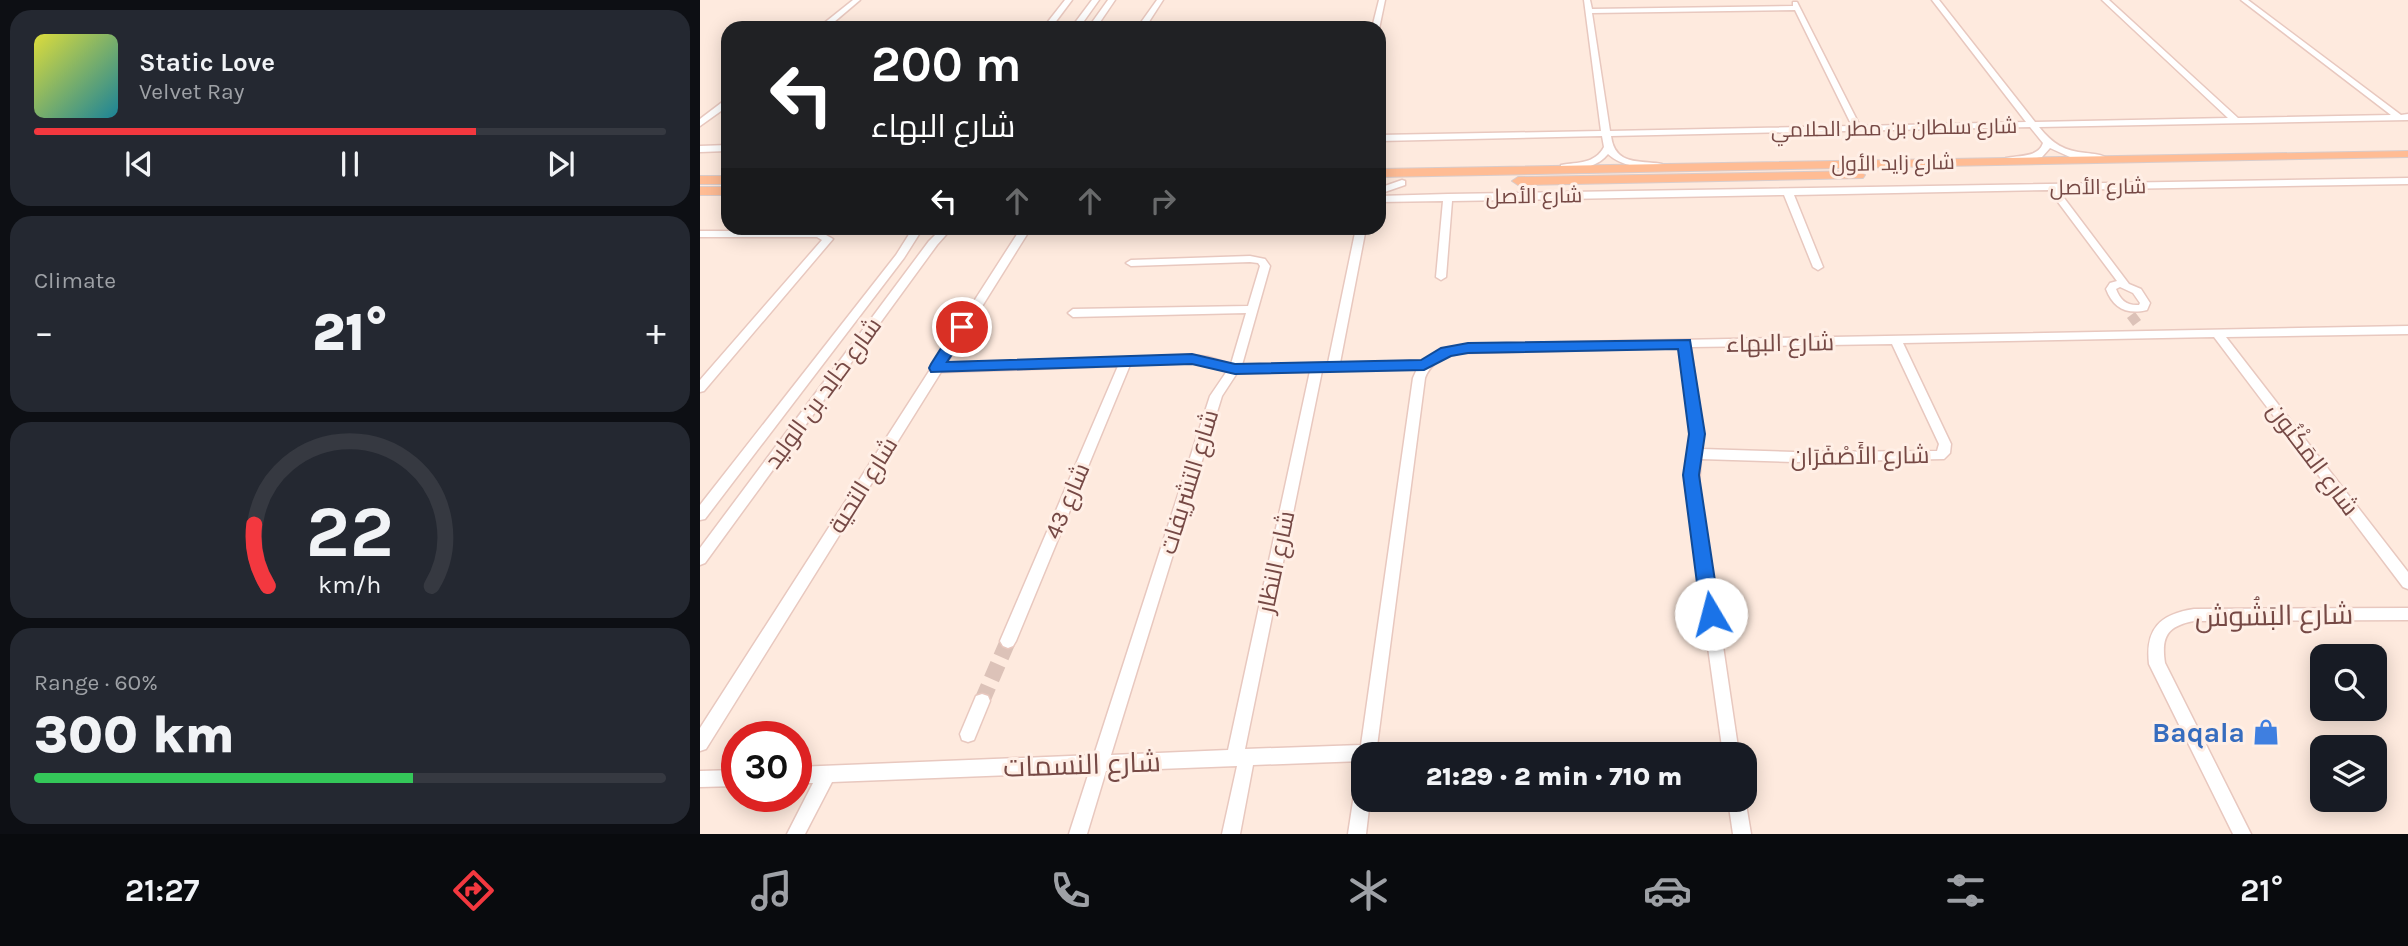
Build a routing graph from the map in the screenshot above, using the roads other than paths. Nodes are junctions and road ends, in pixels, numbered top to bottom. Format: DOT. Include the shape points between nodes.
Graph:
graph roads {
  1 [pos="857,0"];
  2 [pos="1069,0"];
  3 [pos="1096,0"];
  4 [pos="1112,0"];
  5 [pos="1160,0"];
  6 [pos="1382,0"];
  7 [pos="1587,0"];
  8 [pos="1793,0"];
  9 [pos="1935,0"];
  10 [pos="2105,0"];
  11 [pos="2244,0"];
  12 [pos="1798,9"];
  13 [pos="1589,11"];
  14 [pos="831,21"];
  15 [pos="1052,21"];
  16 [pos="1080,21"];
  17 [pos="1096,21"];
  18 [pos="1146,21"];
  19 [pos="1378,21"];
  20 [pos="721,108"];
  21 [pos="2403,117"];
  22 [pos="2236,121"];
  23 [pos="700,124"];
  24 [pos="2033,125"];
  25 [pos="1857,128"];
  26 [pos="1606,135"];
  27 [pos="1386,138"];
  28 [pos="2047,144"];
  29 [pos="1608,147"];
  30 [pos="721,148"];
  31 [pos="700,149"];
  32 [pos="2408,154"];
  33 [pos="2126,160"];
  34 [pos="2001,162"];
  35 [pos="2408,165"];
  36 [pos="1673,167"];
  37 [pos="1545,170"];
  38 [pos="1386,173"];
  39 [pos="703,179"];
  40 [pos="721,180"];
  41 [pos="2408,181"];
  42 [pos="1402,183"];
  43 [pos="1386,184"];
  44 [pos="2052,187"];
  45 [pos="1386,189"];
  46 [pos="700,191"];
  47 [pos="721,191"];
  48 [pos="1788,192"];
  49 [pos="1448,197"];
  50 [pos="1386,199"];
  51 [pos="700,234"];
  52 [pos="721,234"];
  53 [pos="821,235"];
  54 [pos="915,235"];
  55 [pos="940,235"];
  56 [pos="1022,235"];
  57 [pos="1360,235"];
  58 [pos="1131,263"];
  59 [pos="1818,267"];
  60 [pos="1441,277"];
  61 [pos="2125,285"];
  62 [pos="1253,309"];
  63 [pos="1073,313"];
  64 [pos="2131,315"];
  65 [pos="2408,330"];
  66 [pos="2218,335"];
  67 [pos="2148,336"];
  68 [pos="1897,342"];
  69 [pos="1685,344"];
  70 [pos="1126,361"];
  71 [pos="1424,365"];
  72 [pos="936,368"];
  73 [pos="1317,368"];
  74 [pos="1333,368"];
  75 [pos="1235,369"];
  76 [pos="700,388"];
  77 [pos="1696,454"];
  78 [pos="700,515"];
  79 [pos="700,559"];
  80 [pos="2408,583"];
  81 [pos="2408,614"];
  82 [pos="1008,641"];
  83 [pos="982,701"];
  84 [pos="968,734"];
  85 [pos="1370,742"];
  86 [pos="1729,742"];
  87 [pos="700,743"];
  88 [pos="1351,754"];
  89 [pos="1241,757"];
  90 [pos="1100,764"];
  91 [pos="812,774"];
  92 [pos="827,774"];
  93 [pos="721,778"];
  94 [pos="700,779"];
  95 [pos="1360,812"];
  96 [pos="1739,812"];
  97 [pos="796,834"];
  98 [pos="1078,834"];
  99 [pos="1231,834"];
  100 [pos="1357,834"];
  101 [pos="1742,834"];
  102 [pos="2242,834"];
  1 -- 14 [label="street"];
  2 -- 15 [label="street"];
  3 -- 16 [label="street"];
  4 -- 17 [label="street"];
  5 -- 18 [label="street"];
  6 -- 19 [label="street"];
  7 -- 13 [label="street"];
  8 -- 12 [label="street"];
  9 -- 24 [label="street"];
  10 -- 22 [label="street"];
  11 -- 21 [label="street"];
  12 -- 13 [label="street"];
  12 -- 25 [label="street"];
  13 -- 26 [label="street"];
  20 -- 23 [label="street"];
  21 -- 22 [label="street, شارع سلطان بن مطر الحلامي"];
  22 -- 24 [label="street, شارع سلطان بن مطر الحلامي"];
  24 -- 25 [label="street, شارع سلطان بن مطر الحلامي"];
  24 -- 28 [label="street"];
  25 -- 26 [label="street, شارع سلطان بن مطر الحلامي"];
  26 -- 27 [label="street, شارع سلطان بن مطر الحلامي"];
  26 -- 29 [label="street"];
  28 -- 33 [label="street" via="2070,154"];
  28 -- 34 [label="street" via="2039,155"];
  29 -- 36 [label="street" via="1621,160"];
  29 -- 37 [label="street" via="1596,161"];
  30 -- 31 [label="street"];
  32 -- 33 [label="main road, شارع زايد الأول"];
  33 -- 34 [label="main road, شارع زايد الأول"];
  34 -- 36 [label="main road, شارع زايد الأول"];
  35 -- 42 [label="main road, شارع زايد الأول"];
  36 -- 37 [label="main road, شارع زايد الأول"];
  37 -- 38 [label="main road, شارع زايد الأول"];
  39 -- 40 [label="main road"];
  41 -- 44 [label="street, شارع الأصل"];
  42 -- 43 [label="main road, شارع زايد الأول"];
  42 -- 45 [label="street"];
  44 -- 48 [label="street, شارع الأصل"];
  44 -- 61 [label="street"];
  46 -- 47 [label="main road"];
  48 -- 49 [label="street, شارع الأصل"];
  48 -- 59 [label="street"];
  49 -- 50 [label="street, شارع الأصل"];
  49 -- 60 [label="street"];
  51 -- 52 [label="street"];
  53 -- 76 [label="street" via="828,239"];
  54 -- 78 [label="street, شارع خالِد بن الوليد"];
  55 -- 79 [label="street, شارع خالِد بن الوليد"];
  56 -- 72 [label="street, شارع التحية"];
  57 -- 74 [label="street"];
  58 -- 62 [label="street, شارع التشريفات" via="1258,260 1265,270"];
  61 -- 64 [label="street" via="2137,291 2145,305"];
  61 -- 64 [label="street" via="2111,289"];
  62 -- 63 [label="street"];
  62 -- 75 [label="street, شارع التشريفات"];
  64 -- 67 [label="street"];
  65 -- 66 [label="street, شارع البهاء"];
  66 -- 67 [label="street, شارع البهاء"];
  66 -- 80 [label="street, شارع المَكْنُون"];
  67 -- 68 [label="street, شارع البهاء"];
  68 -- 69 [label="street, شارع البهاء"];
  68 -- 77 [label="street, شارع الأَصْفَرَان" via="1945,444 1939,456"];
  69 -- 71 [label="street, شارع البهاء" via="1468,348 1447,352"];
  69 -- 77 [label="street"];
  70 -- 72 [label="street"];
  70 -- 75 [label="street" via="1200,359"];
  70 -- 82 [label="street, شارع 43"];
  71 -- 74 [label="street"];
  71 -- 85 [label="street"];
  72 -- 87 [label="street, شارع التحية"];
  73 -- 74 [label="street"];
  73 -- 75 [label="street"];
  73 -- 89 [label="street, شارع النظار"];
  75 -- 90 [label="street, شارع التشريفات" via="1216,396"];
  77 -- 86 [label="street" via="1691,475"];
  81 -- 102 [label="street, شارع البَشُوش" via="2194,615 2175,618 2161,628 2155,646 2157,664"];
  83 -- 84 [label="street"];
  88 -- 89 [label="street, شارع النسمات"];
  89 -- 90 [label="street, شارع النسمات"];
  89 -- 99 [label="street, شارع النظار"];
  90 -- 92 [label="street, شارع النسمات"];
  90 -- 98 [label="street, شارع التشريفات"];
  91 -- 92 [label="street, شارع النسمات"];
  92 -- 97 [label="street"];
  93 -- 94 [label="street"];
  95 -- 100 [label="street"];
  96 -- 101 [label="street"];
}
